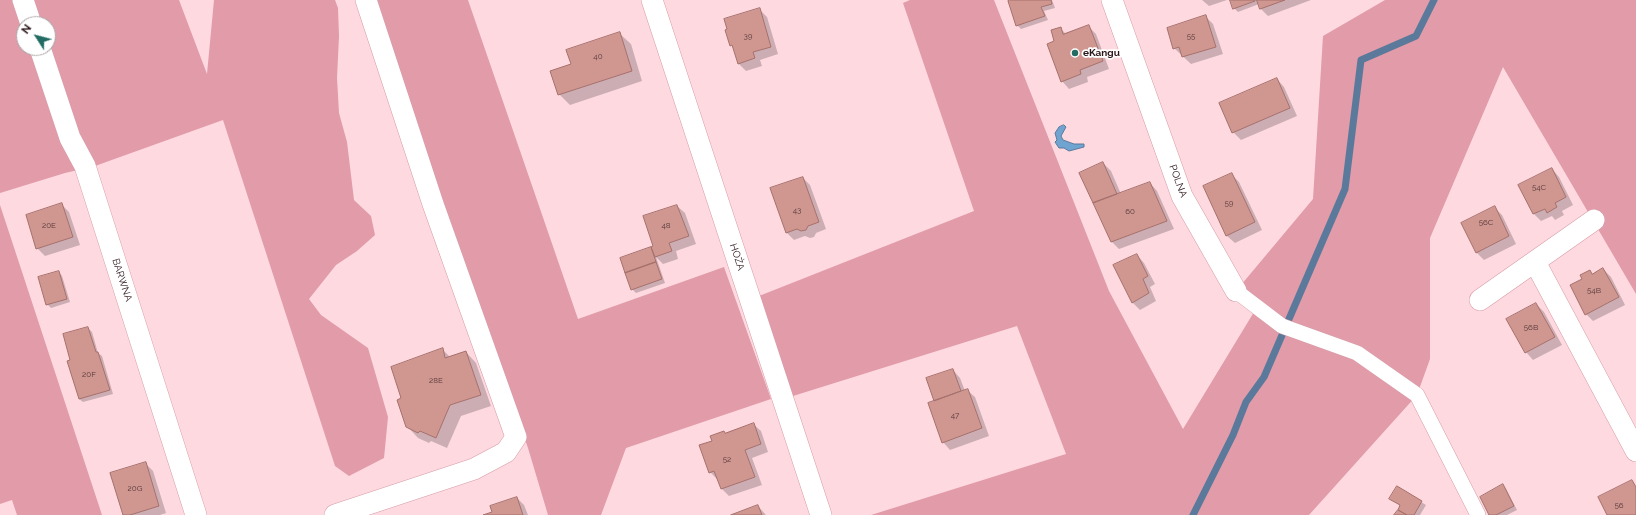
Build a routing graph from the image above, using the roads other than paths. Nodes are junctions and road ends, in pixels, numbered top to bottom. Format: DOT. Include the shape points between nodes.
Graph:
graph roads {
  1 [pos="23,0"];
  2 [pos="366,0"];
  3 [pos="652,0"];
  4 [pos="1112,0"];
  5 [pos="28,16"];
  6 [pos="43,56"];
  7 [pos="1594,220"];
  8 [pos="1535,262"];
  9 [pos="1236,291"];
  10 [pos="1480,300"];
  11 [pos="1636,451"];
  12 [pos="196,515"];
  13 [pos="335,515"];
  14 [pos="821,515"];
  15 [pos="1478,515"];
  1 -- 5 [label="street"];
  2 -- 13 [label="street" via="433,204 516,437 506,452 474,469"];
  3 -- 14 [label="street, HOŻA"];
  4 -- 9 [label="street, POLNA" via="1182,196"];
  6 -- 12 [label="street, BARWNA" via="70,138 85,166"];
  7 -- 8 [label="street"];
  8 -- 10 [label="street"];
  8 -- 11 [label="street"];
  9 -- 15 [label="street, POLNA" via="1287,328 1357,354 1417,395"];
}
